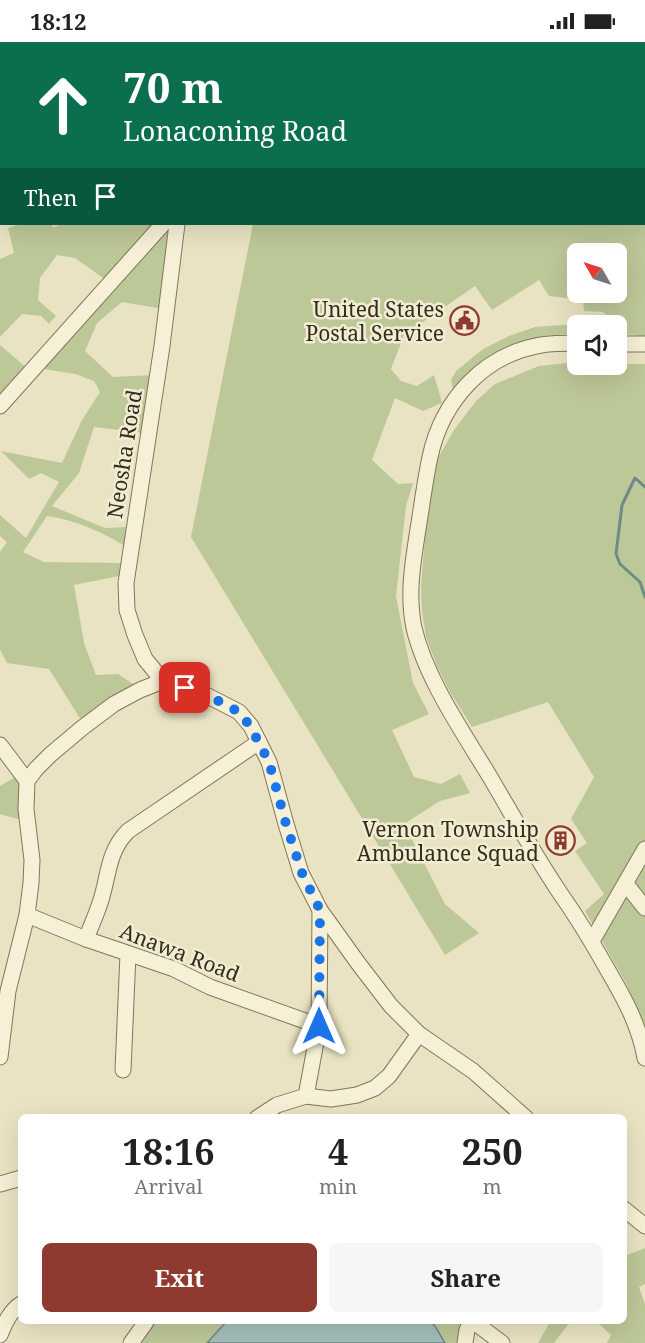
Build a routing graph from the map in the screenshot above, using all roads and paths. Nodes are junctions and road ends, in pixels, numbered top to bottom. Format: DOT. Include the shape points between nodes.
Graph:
graph roads {
  1 [pos="162,225"];
  2 [pos="177,225"];
  3 [pos="567,344"];
  4 [pos="627,344"];
  5 [pos="645,344"];
  6 [pos="0,406"];
  7 [pos="163,681"];
  8 [pos="259,742"];
  9 [pos="0,745"];
  10 [pos="27,781"];
  11 [pos="645,849"];
  12 [pos="626,884"];
  13 [pos="645,908"];
  14 [pos="320,910"];
  15 [pos="27,915"];
  16 [pos="86,939"];
  17 [pos="592,941"];
  18 [pos="128,954"];
  19 [pos="319,1026"];
  20 [pos="419,1034"];
  21 [pos="0,1057"];
  22 [pos="645,1058"];
  23 [pos="123,1070"];
  24 [pos="306,1096"];
  25 [pos="263,1114"];
  26 [pos="517,1114"];
  27 [pos="18,1179"];
  28 [pos="0,1184"];
  29 [pos="627,1211"];
  30 [pos="645,1226"];
  31 [pos="18,1306"];
  32 [pos="145,1324"];
  33 [pos="471,1324"];
  34 [pos="475,1324"];
  35 [pos="0,1335"];
  36 [pos="131,1343"];
  37 [pos="465,1343"];
  38 [pos="502,1343"];
  1 -- 6 [label="street"];
  2 -- 7 [label="street, Neosha Road" via="126,583 127,610 135,634 145,659"];
  3 -- 17 [label="street" via="518,351 494,363 457,396 434,439 410,584 414,627 423,658 554,884"];
  4 -- 5 [label="street"];
  7 -- 8 [label="street" via="207,695 239,712"];
  7 -- 10 [label="street" via="114,704 50,755"];
  8 -- 14 [label="street" via="269,762 302,873"];
  8 -- 16 [label="street" via="119,840"];
  9 -- 10 [label="street"];
  10 -- 15 [label="street" via="32,860"];
  11 -- 12 [label="street"];
  12 -- 13 [label="street"];
  12 -- 17 [label="street"];
  14 -- 19 [label="street"];
  14 -- 20 [label="street" via="391,1006"];
  15 -- 16 [label="street, Anawa Road"];
  15 -- 21 [label="street" via="8,991"];
  16 -- 18 [label="street, Anawa Road"];
  17 -- 22 [label="street" via="627,1004"];
  18 -- 19 [label="street, Anawa Road"];
  18 -- 23 [label="street"];
  19 -- 24 [label="street"];
  20 -- 24 [label="street" via="389,1076 375,1088 331,1099"];
  20 -- 26 [label="street" via="473,1071"];
  24 -- 25 [label="street"];
  27 -- 28 [label="street"];
  29 -- 30 [label="street"];
  31 -- 35 [label="street"];
  32 -- 36 [label="street"];
  33 -- 37 [label="street"];
  34 -- 38 [label="street"];
}
